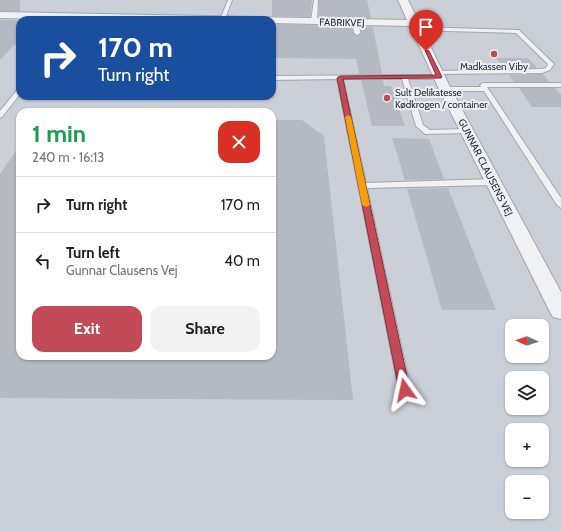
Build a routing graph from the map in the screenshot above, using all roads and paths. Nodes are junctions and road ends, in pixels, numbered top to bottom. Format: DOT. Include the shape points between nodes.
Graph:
graph roads {
  1 [pos="230,0"];
  2 [pos="316,0"];
  3 [pos="402,0"];
  4 [pos="0,15"];
  5 [pos="56,16"];
  6 [pos="223,16"];
  7 [pos="276,20"];
  8 [pos="314,21"];
  9 [pos="356,22"];
  10 [pos="414,26"];
  11 [pos="357,33"];
  12 [pos="404,77"];
  13 [pos="276,78"];
  14 [pos="340,78"];
  15 [pos="441,80"];
  16 [pos="561,85"];
  17 [pos="486,89"];
  18 [pos="16,95"];
  19 [pos="0,116"];
  20 [pos="467,131"];
  21 [pos="493,182"];
  22 [pos="362,186"];
  23 [pos="561,205"];
  24 [pos="561,311"];
  25 [pos="405,390"];
  1 -- 6 [label="lane"];
  2 -- 8 [label="lane"];
  3 -- 10 [label="street, GUNNAR CLAUSENS VEJ"];
  4 -- 5 [label="street, FABRIKVEJ"];
  7 -- 8 [label="street, FABRIKVEJ"];
  8 -- 9 [label="street, FABRIKVEJ"];
  9 -- 10 [label="street, FABRIKVEJ"];
  9 -- 11 [label="lane"];
  10 -- 15 [label="street, GUNNAR CLAUSENS VEJ"];
  10 -- 15 [label="lane" via="518,31 551,64 548,69 542,71"];
  12 -- 14 [label="lane"];
  12 -- 15 [label="lane"];
  12 -- 20 [label="lane" via="420,126 428,132"];
  13 -- 14 [label="lane"];
  14 -- 22 [label="lane"];
  15 -- 17 [label="lane"];
  15 -- 20 [label="street, GUNNAR CLAUSENS VEJ"];
  16 -- 17 [label="lane" via="483,85"];
  17 -- 23 [label="lane"];
  18 -- 19 [label="lane"];
  20 -- 21 [label="street, GUNNAR CLAUSENS VEJ"];
  21 -- 22 [label="lane"];
  21 -- 24 [label="street, GUNNAR CLAUSENS VEJ"];
  22 -- 25 [label="lane"];
}
